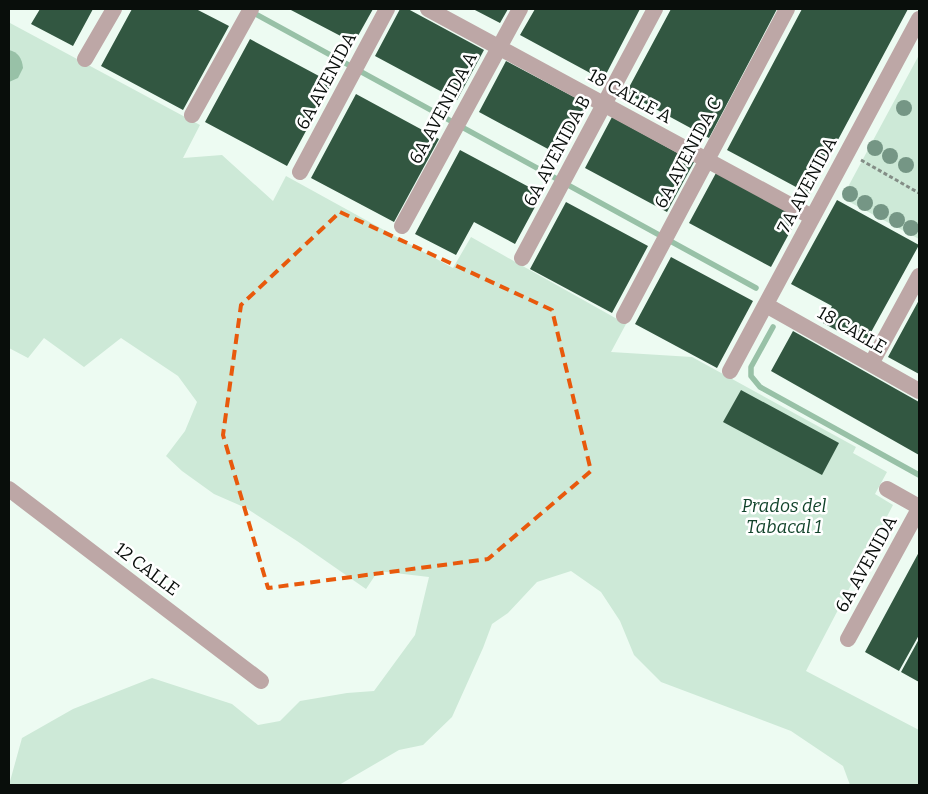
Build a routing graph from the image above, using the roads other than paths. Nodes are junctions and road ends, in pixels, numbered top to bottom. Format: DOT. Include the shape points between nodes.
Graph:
graph roads {
  1 [pos="114,9"];
  2 [pos="387,9"];
  3 [pos="428,9"];
  4 [pos="520,9"];
  5 [pos="654,9"];
  6 [pos="787,9"];
  7 [pos="247,15"];
  8 [pos="919,19"];
  9 [pos="499,47"];
  10 [pos="85,59"];
  11 [pos="604,104"];
  12 [pos="192,115"];
  13 [pos="706,160"];
  14 [pos="300,172"];
  15 [pos="812,217"];
  16 [pos="402,226"];
  17 [pos="522,258"];
  18 [pos="919,276"];
  19 [pos="766,305"];
  20 [pos="624,316"];
  21 [pos="871,364"];
  22 [pos="730,371"];
  23 [pos="919,391"];
  24 [pos="9,489"];
  25 [pos="887,489"];
  26 [pos="919,508"];
  27 [pos="848,638"];
  28 [pos="261,680"];
  1 -- 10 [label="street"];
  2 -- 14 [label="street, 6A AVENIDA"];
  3 -- 9 [label="street, 18 CALLE A"];
  4 -- 9 [label="street, 6A AVENIDA A"];
  5 -- 11 [label="street, 6A AVENIDA B"];
  6 -- 13 [label="street, 6A AVENIDA C"];
  7 -- 12 [label="street"];
  8 -- 15 [label="street, 7A AVENIDA"];
  9 -- 11 [label="street, 18 CALLE A"];
  9 -- 16 [label="street, 6A AVENIDA A"];
  11 -- 13 [label="street, 18 CALLE A"];
  11 -- 17 [label="street, 6A AVENIDA B"];
  13 -- 15 [label="street, 18 CALLE A"];
  13 -- 20 [label="street, 6A AVENIDA C"];
  15 -- 19 [label="street, 7A AVENIDA"];
  18 -- 21 [label="street"];
  19 -- 21 [label="street, 18 CALLE"];
  19 -- 22 [label="street, 7A AVENIDA"];
  21 -- 23 [label="street, 18 CALLE"];
  24 -- 28 [label="street, 12 CALLE"];
  25 -- 26 [label="street"];
  26 -- 27 [label="street, 6A AVENIDA"];
}
